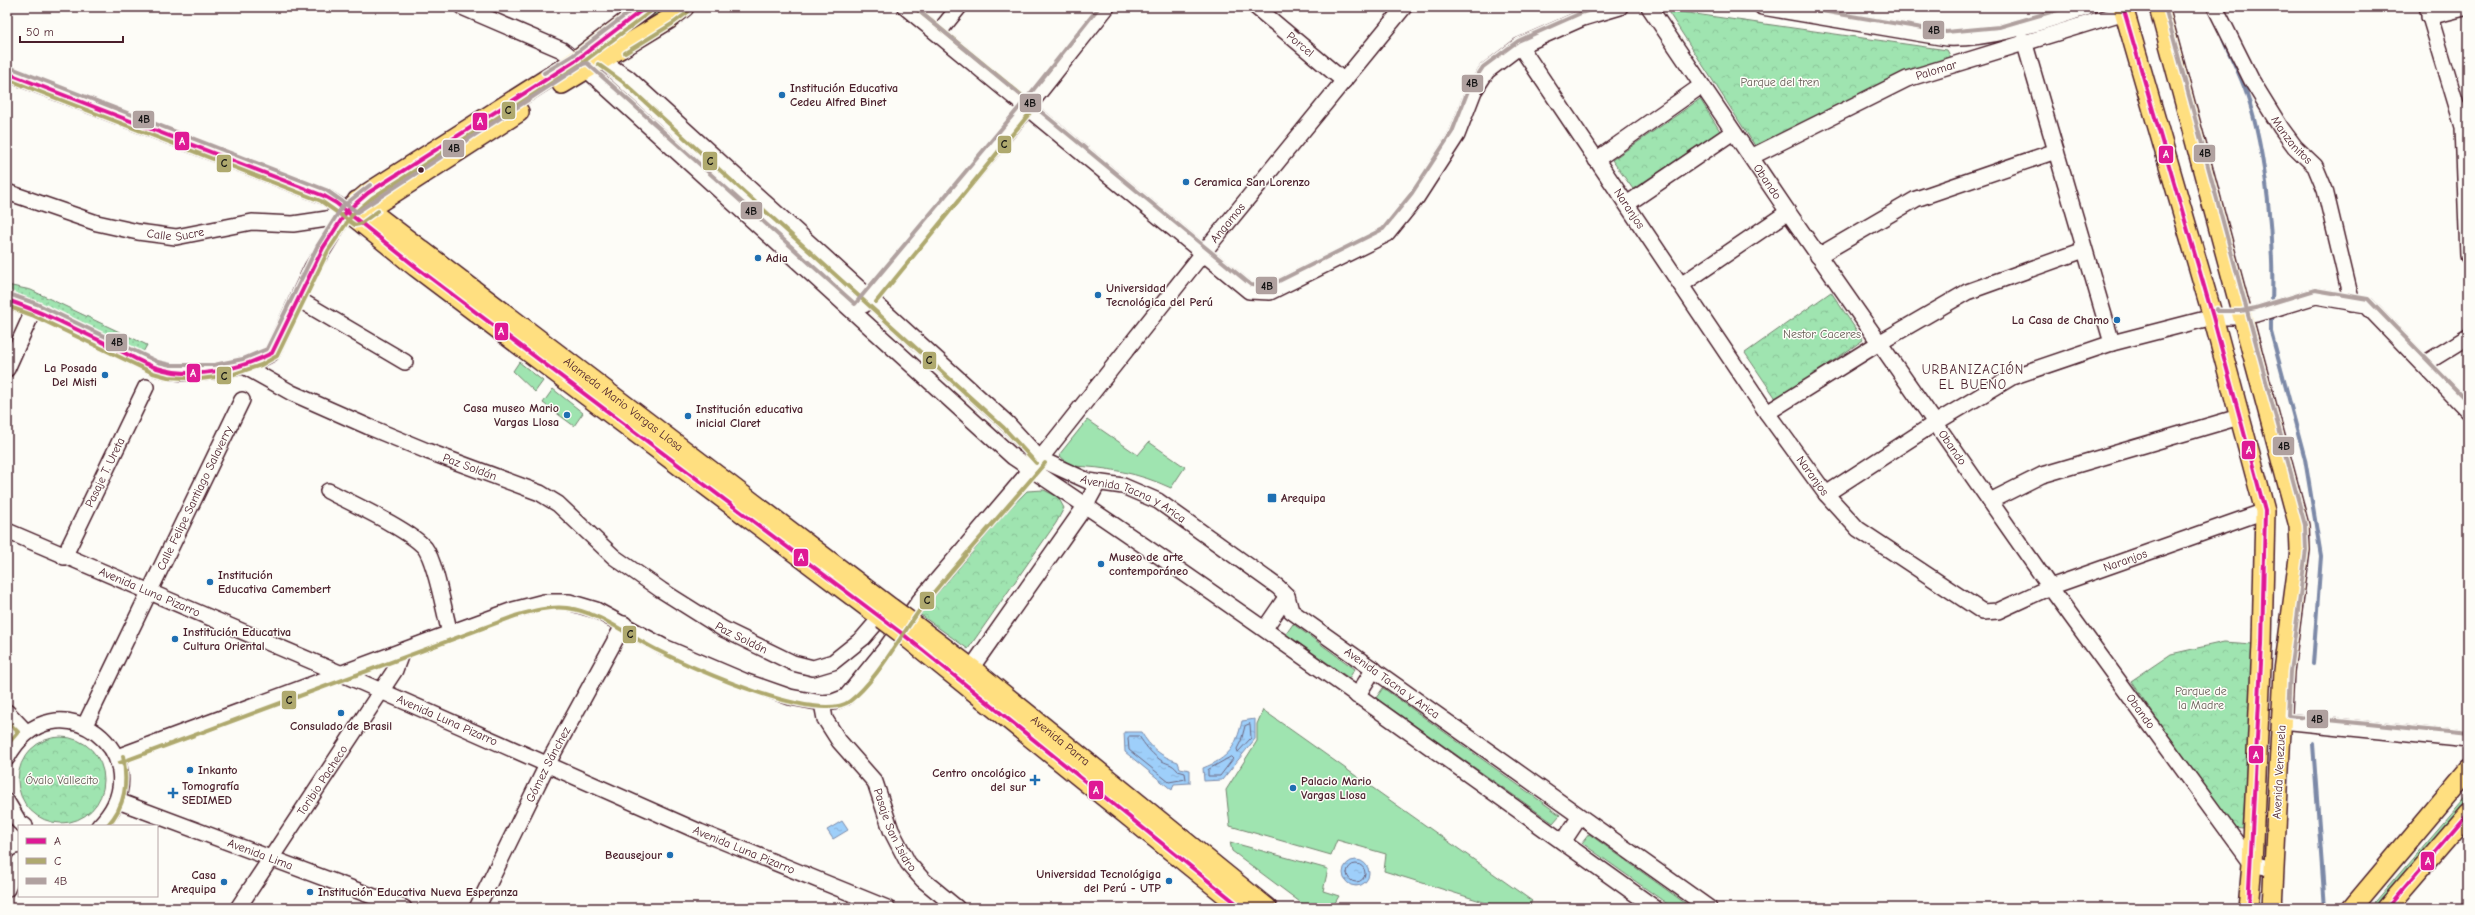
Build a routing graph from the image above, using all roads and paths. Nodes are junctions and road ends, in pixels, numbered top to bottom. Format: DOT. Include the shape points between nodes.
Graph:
graph roads {
  1 [pos="462,7"];
  2 [pos="646,7"];
  3 [pos="684,7"];
  4 [pos="905,7"];
  5 [pos="959,7"];
  6 [pos="1107,7"];
  7 [pos="1256,7"];
  8 [pos="1404,7"];
  9 [pos="1620,7"];
  10 [pos="1649,7"];
  11 [pos="1762,7"];
  12 [pos="2088,7"];
  13 [pos="2159,7"];
  14 [pos="2215,7"];
  15 [pos="2468,7"];
  16 [pos="2126,9"];
  17 [pos="2428,12"];
  18 [pos="938,33"];
  19 [pos="2024,41"];
  20 [pos="1520,46"];
  21 [pos="583,58"];
  22 [pos="7,73"];
  23 [pos="1344,81"];
  24 [pos="1701,86"];
  25 [pos="1027,108"];
  26 [pos="2466,127"];
  27 [pos="1732,132"];
  28 [pos="2056,151"];
  29 [pos="1751,157"];
  30 [pos="1596,160"];
  31 [pos="7,192"];
  32 [pos="1627,204"];
  33 [pos="357,210"];
  34 [pos="1788,212"];
  35 [pos="312,221"];
  36 [pos="323,248"];
  37 [pos="2084,250"];
  38 [pos="1203,253"];
  39 [pos="1818,256"];
  40 [pos="2468,256"];
  41 [pos="1681,285"];
  42 [pos="871,298"];
  43 [pos="298,299"];
  44 [pos="7,300"];
  45 [pos="2352,303"];
  46 [pos="34,309"];
  47 [pos="856,313"];
  48 [pos="2249,316"];
  49 [pos="2213,317"];
  50 [pos="2468,337"];
  51 [pos="1879,343"];
  52 [pos="2112,343"];
  53 [pos="405,362"];
  54 [pos="2424,364"];
  55 [pos="242,365"];
  56 [pos="7,369"];
  57 [pos="146,387"];
  58 [pos="242,400"];
  59 [pos="2468,411"];
  60 [pos="1767,413"];
  61 [pos="2239,417"];
  62 [pos="1935,423"];
  63 [pos="1035,464"];
  64 [pos="1098,483"];
  65 [pos="328,491"];
  66 [pos="1826,494"];
  67 [pos="1990,501"];
  68 [pos="1086,505"];
  69 [pos="2265,511"];
  70 [pos="7,531"];
  71 [pos="64,557"];
  72 [pos="2050,587"];
  73 [pos="151,591"];
  74 [pos="1287,596"];
  75 [pos="886,613"];
  76 [pos="624,624"];
  77 [pos="1265,628"];
  78 [pos="450,633"];
  79 [pos="402,651"];
  80 [pos="1374,669"];
  81 [pos="340,673"];
  82 [pos="966,675"];
  83 [pos="381,691"];
  84 [pos="1357,696"];
  85 [pos="822,703"];
  86 [pos="7,712"];
  87 [pos="2282,721"];
  88 [pos="85,725"];
  89 [pos="26,732"];
  90 [pos="2468,740"];
  91 [pos="117,757"];
  92 [pos="7,758"];
  93 [pos="548,763"];
  94 [pos="2468,770"];
  95 [pos="2448,794"];
  96 [pos="118,801"];
  97 [pos="7,802"];
  98 [pos="2468,811"];
  99 [pos="2468,814"];
  100 [pos="1579,818"];
  101 [pos="24,825"];
  102 [pos="100,825"];
  103 [pos="1563,842"];
  104 [pos="270,857"];
  105 [pos="18,864"];
  106 [pos="2252,864"];
  107 [pos="2274,869"];
  108 [pos="7,888"];
  109 [pos="238,908"];
  110 [pos="404,908"];
  111 [pos="477,908"];
  112 [pos="887,908"];
  113 [pos="956,908"];
  114 [pos="1242,908"];
  115 [pos="1267,908"];
  116 [pos="1655,908"];
  117 [pos="1709,908"];
  118 [pos="2248,908"];
  119 [pos="2272,908"];
  120 [pos="2352,908"];
  121 [pos="2387,908"];
  1 -- 21 [label="street"];
  2 -- 21 [label="main road"];
  3 -- 21 [label="main road" via="669,19"];
  4 -- 18 [label="street"];
  5 -- 18 [label="street"];
  6 -- 25 [label="street"];
  7 -- 23 [label="street, Porcel"];
  8 -- 23 [label="street, Angamos"];
  9 -- 20 [label="street" via="1583,18"];
  10 -- 24 [label="street, Obando"];
  11 -- 12 [label="street" via="1946,38 1966,39"];
  13 -- 48 [label="main road, Avenida Venezuela"];
  14 -- 45 [label="street, Manzanitos" via="2252,81 2281,128 2295,147 2315,166 2325,190"];
  15 -- 17 [label="street"];
  16 -- 19 [label="street, Palomar"];
  16 -- 49 [label="main road, Avenida Venezuela"];
  17 -- 26 [label="street"];
  18 -- 25 [label="street"];
  19 -- 28 [label="street"];
  19 -- 29 [label="street, Palomar" via="1908,79"];
  20 -- 30 [label="street, Naranjos"];
  20 -- 38 [label="street" via="1487,72 1474,91 1457,135 1417,197 1387,234 1270,292 1249,291"];
  21 -- 33 [label="main road"];
  21 -- 42 [label="street, Avenida Tacna y Arica" via="627,77"];
  21 -- 47 [label="street, Avenida Tacna y Arica"];
  22 -- 33 [label="street"];
  23 -- 38 [label="street, Angamos"];
  24 -- 27 [label="street, Obando"];
  24 -- 30 [label="street"];
  25 -- 38 [label="street"];
  25 -- 42 [label="street"];
  26 -- 40 [label="street"];
  27 -- 29 [label="street, Obando"];
  27 -- 32 [label="street"];
  28 -- 37 [label="street"];
  28 -- 39 [label="street" via="1916,199"];
  29 -- 34 [label="street, Obando"];
  30 -- 32 [label="street, Naranjos"];
  31 -- 35 [label="street, Calle Sucre" via="85,220 151,235 184,236 252,222 293,224"];
  32 -- 41 [label="street, Naranjos"];
  33 -- 35 [label="street, Calle Sucre"];
  33 -- 36 [label="street"];
  33 -- 75 [label="main road, Alameda Mario Vargas Llosa"];
  34 -- 39 [label="street, Obando"];
  34 -- 41 [label="street"];
  35 -- 36 [label="street"];
  36 -- 43 [label="street"];
  37 -- 51 [label="street" via="1967,292"];
  37 -- 52 [label="street"];
  38 -- 63 [label="street, Angamos"];
  39 -- 51 [label="street, Obando"];
  41 -- 60 [label="street, Naranjos"];
  42 -- 47 [label="street"];
  42 -- 63 [label="street, Avenida Tacna y Arica" via="1008,424"];
  43 -- 53 [label="street"];
  43 -- 55 [label="street" via="272,353"];
  44 -- 46 [label="street"];
  45 -- 48 [label="street" via="2316,296"];
  45 -- 54 [label="street" via="2366,305"];
  46 -- 55 [label="street" via="156,368 174,373 195,374"];
  46 -- 56 [label="street"];
  47 -- 63 [label="street, Avenida Tacna y Arica" via="1013,457"];
  48 -- 49 [label="street"];
  48 -- 87 [label="main road, Avenida Venezuela" via="2298,526 2300,550 2284,670"];
  49 -- 52 [label="street"];
  49 -- 61 [label="main road, Avenida Venezuela"];
  50 -- 54 [label="street"];
  51 -- 60 [label="street"];
  51 -- 62 [label="street, Obando"];
  52 -- 62 [label="street" via="2012,377"];
  54 -- 59 [label="street"];
  55 -- 75 [label="street, Paz Soldán" via="292,393 369,427 540,493 558,504 614,557 661,590 723,629 793,663 814,668 832,662 848,651"];
  57 -- 71 [label="street, Pasaje T. Ureta"];
  58 -- 73 [label="street, Calle Felipe Santiago Salaverry"];
  60 -- 66 [label="street, Naranjos"];
  61 -- 67 [label="street" via="2042,475"];
  61 -- 69 [label="main road, Avenida Venezuela"];
  62 -- 66 [label="street"];
  62 -- 67 [label="street, Obando"];
  63 -- 64 [label="street, Avenida Tacna y Arica"];
  63 -- 68 [label="street, Avenida Tacna y Arica"];
  63 -- 85 [label="street, Angamos" via="920,600 863,679 846,697"];
  64 -- 68 [label="street"];
  64 -- 74 [label="street, Avenida Tacna y Arica" via="1123,486 1158,501"];
  65 -- 78 [label="street" via="413,537 425,549 432,564"];
  66 -- 72 [label="street, Naranjos" via="1858,529 1983,612 1998,611"];
  67 -- 72 [label="street, Obando"];
  68 -- 77 [label="street, Avenida Tacna y Arica"];
  68 -- 82 [label="street"];
  69 -- 72 [label="street, Naranjos"];
  69 -- 106 [label="main road, Avenida Venezuela"];
  70 -- 71 [label="street, Avenida Luna Pizarro"];
  71 -- 73 [label="street, Avenida Luna Pizarro"];
  72 -- 106 [label="street, Obando"];
  73 -- 81 [label="street, Avenida Luna Pizarro"];
  73 -- 88 [label="street, Calle Felipe Santiago Salaverry"];
  74 -- 77 [label="street"];
  74 -- 80 [label="street, Avenida Tacna y Arica" via="1292,611"];
  75 -- 82 [label="main road, Avenida Parra, bridge"];
  76 -- 78 [label="street" via="596,610 569,602 544,602 513,610"];
  76 -- 85 [label="street" via="664,647 744,681 790,697"];
  76 -- 93 [label="street, Gómez Sánchez"];
  77 -- 84 [label="street, Avenida Tacna y Arica"];
  78 -- 79 [label="street"];
  79 -- 81 [label="street"];
  79 -- 83 [label="street, Toribio Pacheco" via="395,670"];
  80 -- 84 [label="street"];
  80 -- 100 [label="street, Avenida Tacna y Arica"];
  81 -- 83 [label="street, Avenida Luna Pizarro"];
  81 -- 91 [label="street"];
  82 -- 114 [label="main road, Avenida Parra"];
  82 -- 115 [label="main road, Avenida Parra"];
  83 -- 93 [label="street, Avenida Luna Pizarro"];
  83 -- 104 [label="street, Toribio Pacheco"];
  84 -- 103 [label="street, Avenida Tacna y Arica"];
  85 -- 113 [label="street, Pasaje San Isidro" via="828,725 875,782 891,830 908,863 923,880"];
  86 -- 89 [label="street"];
  87 -- 90 [label="street"];
  87 -- 107 [label="main road, Avenida Venezuela"];
  88 -- 89 [label="street" via="61,720 37,726"];
  88 -- 91 [label="street" via="104,738"];
  89 -- 92 [label="street" via="14,744"];
  91 -- 96 [label="street" via="121,772"];
  93 -- 111 [label="street, Gómez Sánchez"];
  93 -- 112 [label="street, Avenida Luna Pizarro" via="700,832"];
  94 -- 95 [label="main road"];
  95 -- 98 [label="main road"];
  95 -- 120 [label="main road"];
  96 -- 102 [label="street"];
  96 -- 104 [label="street, Avenida Lima"];
  97 -- 101 [label="street"];
  99 -- 121 [label="main road"];
  100 -- 103 [label="street"];
  100 -- 117 [label="street, Avenida Tacna y Arica"];
  103 -- 116 [label="street, Avenida Tacna y Arica"];
  104 -- 109 [label="street, Toribio Pacheco"];
  104 -- 110 [label="street, Avenida Lima"];
  105 -- 108 [label="street"];
  106 -- 107 [label="street"];
  106 -- 118 [label="main road, Avenida Venezuela"];
  107 -- 119 [label="main road, Avenida Venezuela"];
}
